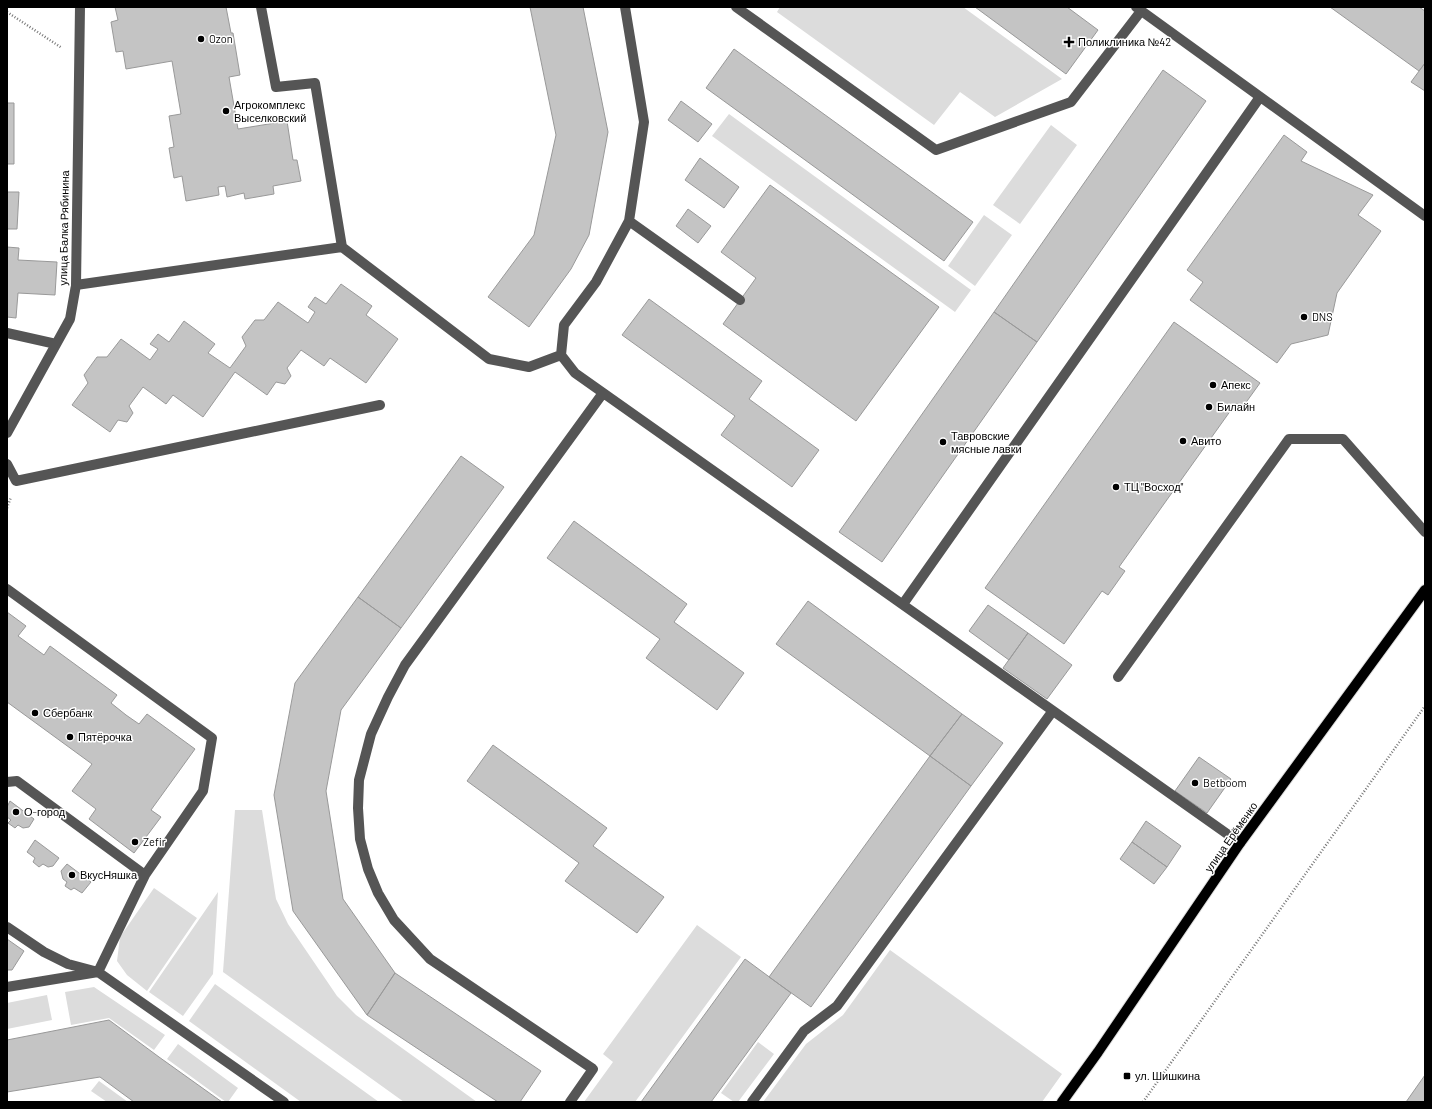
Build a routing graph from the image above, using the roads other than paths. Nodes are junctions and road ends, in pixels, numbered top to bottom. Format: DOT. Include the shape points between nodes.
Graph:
graph roads {
  1 [pos="80,7"];
  2 [pos="261,7"];
  3 [pos="625,7"];
  4 [pos="736,7"];
  5 [pos="1138,9"];
  6 [pos="1260,97"];
  7 [pos="1424,213"];
  8 [pos="629,221"];
  9 [pos="342,246"];
  10 [pos="76,285"];
  11 [pos="740,300"];
  12 [pos="7,333"];
  13 [pos="56,344"];
  14 [pos="562,355"];
  15 [pos="603,393"];
  16 [pos="380,405"];
  17 [pos="7,433"];
  18 [pos="7,464"];
  19 [pos="1425,532"];
  20 [pos="7,589"];
  21 [pos="1425,590"];
  22 [pos="903,604"];
  23 [pos="1118,677"];
  24 [pos="1052,712"];
  25 [pos="7,782"];
  26 [pos="1240,843"];
  27 [pos="144,875"];
  28 [pos="7,927"];
  29 [pos="98,972"];
  30 [pos="7,986"];
  31 [pos="284,1102"];
  32 [pos="570,1102"];
  33 [pos="752,1102"];
  34 [pos="1062,1102"];
  1 -- 10 [label="street, улица Балка Рябинина"];
  2 -- 9 [label="street" via="276,87 315,83"];
  3 -- 8 [label="street" via="644,122"];
  4 -- 5 [label="street" via="936,150 1071,102"];
  5 -- 6 [label="street"];
  6 -- 7 [label="street"];
  6 -- 22 [label="street"];
  8 -- 11 [label="street"];
  8 -- 14 [label="street" via="596,282 564,325"];
  9 -- 10 [label="street"];
  9 -- 14 [label="street" via="489,359 529,367"];
  10 -- 13 [label="street, улица Балка Рябинина" via="70,319"];
  12 -- 13 [label="street"];
  13 -- 17 [label="street, улица Балка Рябинина"];
  14 -- 15 [label="street" via="575,373"];
  15 -- 22 [label="street"];
  15 -- 32 [label="street" via="405,664 371,734 360,780 358,808 360,839 378,893 394,920 430,960 593,1069"];
  16 -- 18 [label="street" via="16,481"];
  19 -- 23 [label="street" via="1342,439 1289,439"];
  20 -- 27 [label="street" via="212,738 203,790"];
  21 -- 26 [label="main road, улица Ерёменко"];
  22 -- 24 [label="street"];
  24 -- 26 [label="street"];
  24 -- 33 [label="street" via="837,1006 804,1031"];
  25 -- 27 [label="street" via="17,781"];
  26 -- 34 [label="main road, улица Ерёменко"];
  27 -- 29 [label="street"];
  28 -- 29 [label="street" via="44,952 68,964"];
  29 -- 30 [label="street"];
  29 -- 31 [label="street"];
}
